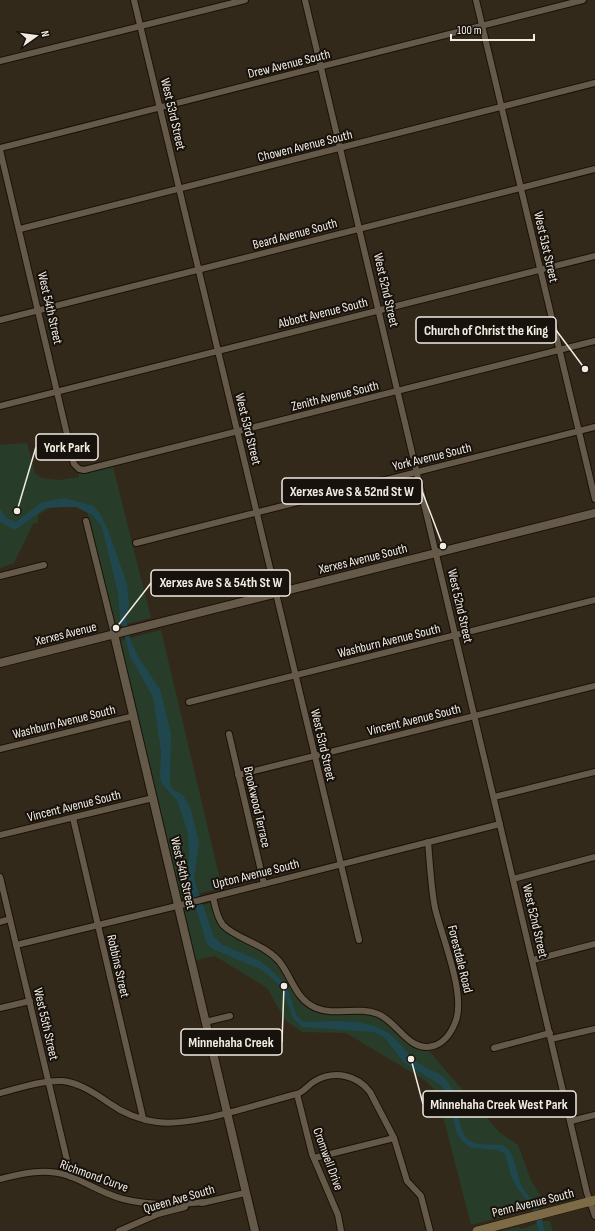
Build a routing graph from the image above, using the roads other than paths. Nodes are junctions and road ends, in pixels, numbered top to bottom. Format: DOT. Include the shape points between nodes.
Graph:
graph roads {
  1 [pos="134,0"];
  2 [pos="245,0"];
  3 [pos="305,0"];
  4 [pos="476,0"];
  5 [pos="583,0"];
  6 [pos="140,26"];
  7 [pos="482,26"];
  8 [pos="0,62"];
  9 [pos="321,67"];
  10 [pos="595,83"];
  11 [pos="501,107"];
  12 [pos="160,108"];
  13 [pos="340,148"];
  14 [pos="0,149"];
  15 [pos="595,169"];
  16 [pos="520,188"];
  17 [pos="179,189"];
  18 [pos="360,228"];
  19 [pos="20,229"];
  20 [pos="595,256"];
  21 [pos="199,270"];
  22 [pos="540,270"];
  23 [pos="380,310"];
  24 [pos="38,311"];
  25 [pos="0,320"];
  26 [pos="595,341"];
  27 [pos="559,350"];
  28 [pos="218,352"];
  29 [pos="399,391"];
  30 [pos="57,392"];
  31 [pos="0,406"];
  32 [pos="595,427"];
  33 [pos="579,431"];
  34 [pos="238,432"];
  35 [pos="79,468"];
  36 [pos="418,472"];
  37 [pos="595,499"];
  38 [pos="257,513"];
  39 [pos="595,513"];
  40 [pos="86,521"];
  41 [pos="136,543"];
  42 [pos="436,553"];
  43 [pos="44,565"];
  44 [pos="0,576"];
  45 [pos="277,594"];
  46 [pos="595,600"];
  47 [pos="137,628"];
  48 [pos="118,633"];
  49 [pos="456,635"];
  50 [pos="0,663"];
  51 [pos="295,676"];
  52 [pos="595,686"];
  53 [pos="189,702"];
  54 [pos="134,716"];
  55 [pos="475,716"];
  56 [pos="229,734"];
  57 [pos="0,749"];
  58 [pos="314,756"];
  59 [pos="595,772"];
  60 [pos="238,775"];
  61 [pos="494,797"];
  62 [pos="153,798"];
  63 [pos="73,818"];
  64 [pos="500,824"];
  65 [pos="0,835"];
  66 [pos="428,842"];
  67 [pos="595,858"];
  68 [pos="341,864"];
  69 [pos="0,877"];
  70 [pos="513,879"];
  71 [pos="264,884"];
  72 [pos="213,897"];
  73 [pos="178,906"];
  74 [pos="10,919"];
  75 [pos="0,922"];
  76 [pos="97,925"];
  77 [pos="359,940"];
  78 [pos="595,944"];
  79 [pos="16,945"];
  80 [pos="532,960"];
  81 [pos="30,1001"];
  82 [pos="0,1008"];
  83 [pos="230,1016"];
  84 [pos="205,1022"];
  85 [pos="595,1028"];
  86 [pos="550,1036"];
  87 [pos="494,1048"];
  88 [pos="48,1082"];
  89 [pos="0,1093"];
  90 [pos="298,1094"];
  91 [pos="226,1112"];
  92 [pos="595,1115"];
  93 [pos="143,1118"];
  94 [pos="571,1121"];
  95 [pos="394,1138"];
  96 [pos="314,1158"];
  97 [pos="71,1177"];
  98 [pos="0,1179"];
  99 [pos="245,1193"];
  100 [pos="593,1201"];
  101 [pos="205,1202"];
  102 [pos="595,1216"];
  103 [pos="119,1231"];
  104 [pos="255,1231"];
  105 [pos="341,1231"];
  106 [pos="430,1231"];
  107 [pos="478,1231"];
  1 -- 6 [label="street, West 53rd Street"];
  2 -- 6 [label="street"];
  3 -- 9 [label="street, West 52nd Street"];
  4 -- 7 [label="street, West 51st Street"];
  5 -- 7 [label="street, Drew Avenue South"];
  6 -- 8 [label="street"];
  6 -- 12 [label="street, West 53rd Street"];
  7 -- 9 [label="street, Drew Avenue South"];
  7 -- 11 [label="street, West 51st Street"];
  9 -- 12 [label="street, Drew Avenue South"];
  9 -- 13 [label="street, West 52nd Street"];
  10 -- 11 [label="street, Chowen Avenue South"];
  11 -- 13 [label="street, Chowen Avenue South"];
  11 -- 16 [label="street, West 51st Street"];
  12 -- 14 [label="street, Drew Avenue South"];
  12 -- 17 [label="street, West 53rd Street"];
  13 -- 17 [label="street, Chowen Avenue South"];
  13 -- 18 [label="street, West 52nd Street"];
  14 -- 19 [label="street, West 54th Street"];
  15 -- 16 [label="street, Beard Avenue South"];
  16 -- 18 [label="street, Beard Avenue South"];
  16 -- 22 [label="street, West 51st Street"];
  17 -- 19 [label="street, Chowen Avenue South"];
  17 -- 21 [label="street, West 53rd Street"];
  18 -- 21 [label="street, Beard Avenue South"];
  18 -- 23 [label="street, West 52nd Street"];
  19 -- 24 [label="street, West 54th Street"];
  20 -- 22 [label="street, Abbott Avenue South"];
  21 -- 24 [label="street, Beard Avenue South"];
  21 -- 28 [label="street, West 53rd Street"];
  22 -- 23 [label="street, Abbott Avenue South"];
  22 -- 27 [label="street, West 51st Street"];
  23 -- 28 [label="street, Abbott Avenue South"];
  23 -- 29 [label="street, West 52nd Street"];
  24 -- 25 [label="street, Beard Avenue South"];
  24 -- 30 [label="street, West 54th Street"];
  26 -- 27 [label="street, Zenith Avenue South"];
  27 -- 29 [label="street, Zenith Avenue South"];
  27 -- 33 [label="street, West 51st Street"];
  28 -- 30 [label="street, Abbott Avenue South"];
  28 -- 34 [label="street, West 53rd Street"];
  29 -- 34 [label="street, Zenith Avenue South"];
  29 -- 36 [label="street, West 52nd Street"];
  30 -- 31 [label="street, Abbott Avenue South"];
  30 -- 35 [label="street, West 54th Street" via="74,464"];
  32 -- 33 [label="street, York Avenue South"];
  33 -- 36 [label="street, York Avenue South"];
  33 -- 37 [label="street, West 51st Street"];
  34 -- 35 [label="street, Zenith Avenue South" via="84,470"];
  34 -- 38 [label="street, West 53rd Street"];
  36 -- 38 [label="street, York Avenue South"];
  36 -- 42 [label="street, West 52nd Street"];
  38 -- 41 [label="street, York Avenue South"];
  38 -- 45 [label="street, West 53rd Street"];
  39 -- 42 [label="street, Xerxes Avenue South"];
  40 -- 48 [label="street, West 54th Street"];
  42 -- 45 [label="street, Xerxes Avenue South"];
  42 -- 49 [label="street, West 52nd Street"];
  43 -- 44 [label="street"];
  45 -- 47 [label="street, Xerxes Avenue South"];
  45 -- 51 [label="street, West 53rd Street"];
  46 -- 49 [label="street, Washburn Avenue South"];
  47 -- 48 [label="street, Xerxes Avenue"];
  48 -- 50 [label="street, Xerxes Avenue"];
  48 -- 54 [label="street, West 54th Street"];
  49 -- 51 [label="street, Washburn Avenue South"];
  49 -- 55 [label="street, West 52nd Street"];
  51 -- 53 [label="street, Washburn Avenue South"];
  51 -- 58 [label="street, West 53rd Street"];
  52 -- 55 [label="street, Vincent Avenue South"];
  54 -- 57 [label="street, Washburn Avenue South"];
  54 -- 62 [label="street, West 54th Street"];
  55 -- 58 [label="street, Vincent Avenue South"];
  55 -- 61 [label="street, West 52nd Street"];
  56 -- 60 [label="street, Brookwood Terrace"];
  58 -- 60 [label="street, Vincent Avenue South"];
  58 -- 68 [label="street, West 53rd Street"];
  59 -- 61 [label="street"];
  60 -- 71 [label="street, Brookwood Terrace"];
  61 -- 64 [label="street, West 52nd Street"];
  62 -- 63 [label="street, Vincent Avenue South"];
  62 -- 73 [label="street, West 54th Street"];
  63 -- 65 [label="street, Vincent Avenue South"];
  63 -- 76 [label="street, Robbins Street"];
  64 -- 66 [label="street, Upton Avenue South"];
  64 -- 70 [label="street, West 52nd Street"];
  66 -- 68 [label="street, Upton Avenue South"];
  66 -- 72 [label="street, Forestdale Road" via="435,908 460,1003 455,1024 438,1045 416,1045 386,1018 377,1014 365,1011 324,1010 308,1003 295,990 286,971 274,957 223,924 218,917"];
  67 -- 70 [label="street"];
  68 -- 71 [label="street, Upton Avenue South"];
  68 -- 77 [label="street, West 53rd Street"];
  69 -- 74 [label="street, West 55th Street"];
  70 -- 80 [label="street, West 52nd Street"];
  71 -- 72 [label="street, Upton Avenue South"];
  72 -- 73 [label="street, Upton Avenue South"];
  73 -- 76 [label="street, Upton Avenue South"];
  73 -- 84 [label="street, West 54th Street"];
  74 -- 75 [label="street"];
  74 -- 79 [label="street, West 55th Street"];
  76 -- 79 [label="street, Upton Avenue South"];
  76 -- 93 [label="street, Robbins Street"];
  78 -- 80 [label="street"];
  79 -- 81 [label="street, West 55th Street"];
  80 -- 86 [label="street, West 52nd Street"];
  81 -- 82 [label="street"];
  81 -- 88 [label="street, West 55th Street"];
  83 -- 84 [label="street"];
  84 -- 91 [label="street, West 54th Street"];
  85 -- 86 [label="street"];
  86 -- 87 [label="street"];
  86 -- 94 [label="street, West 52nd Street"];
  88 -- 89 [label="street"];
  88 -- 93 [label="street" via="64,1081 87,1089 120,1110"];
  88 -- 97 [label="street, West 55th Street"];
  90 -- 91 [label="street"];
  90 -- 95 [label="street" via="315,1081 339,1075 348,1076 370,1092"];
  90 -- 96 [label="street, Cromwell Drive"];
  91 -- 93 [label="street" via="173,1122"];
  91 -- 99 [label="street, West 54th Street"];
  92 -- 94 [label="street"];
  94 -- 100 [label="street, West 52nd Street" via="587,1193"];
  95 -- 96 [label="street"];
  95 -- 106 [label="street" via="407,1181 421,1196"];
  96 -- 105 [label="street, Cromwell Drive" via="338,1215"];
  97 -- 98 [label="street, Richmond Curve" via="41,1172"];
  97 -- 101 [label="street, Richmond Curve" via="103,1193 130,1200 164,1205"];
  99 -- 101 [label="street, Queen Ave South"];
  99 -- 104 [label="street, West 54th Street"];
  100 -- 102 [label="street, West 52nd Street"];
  100 -- 107 [label="main road, Penn Avenue South"];
  101 -- 103 [label="street, Queen Ave South" via="158,1214"];
}
